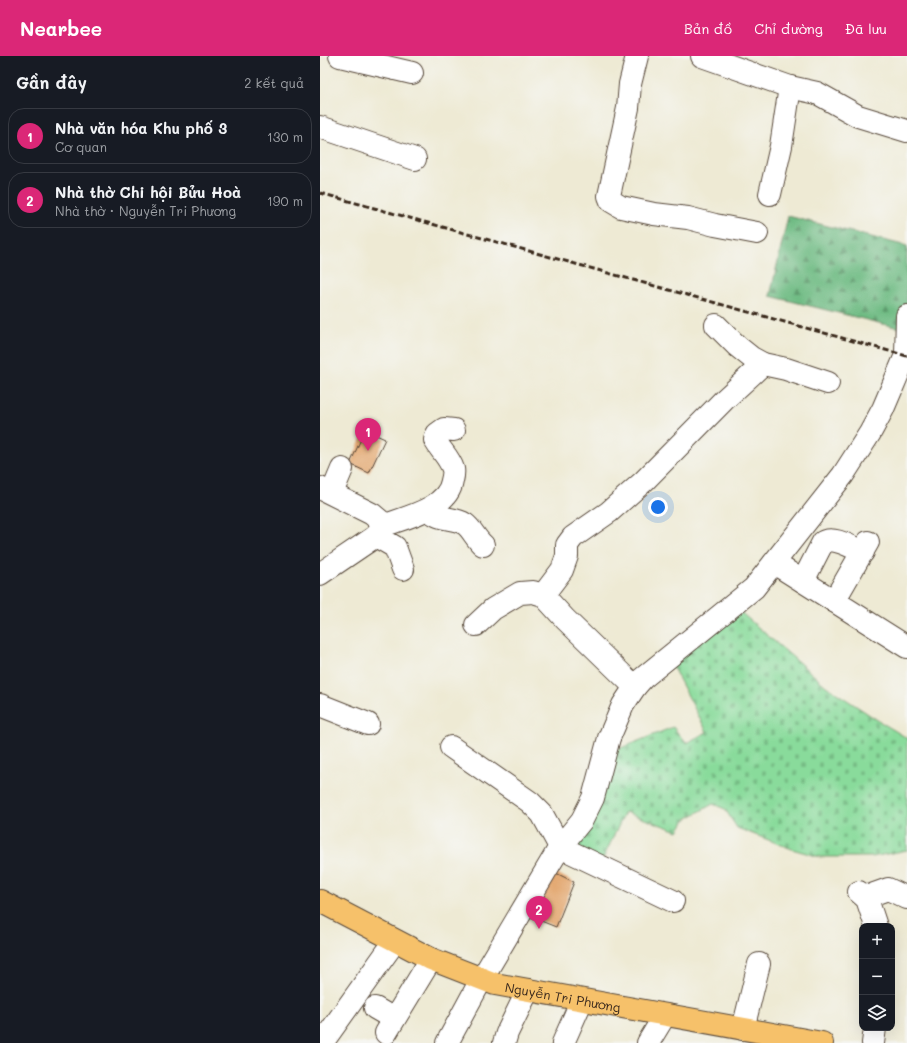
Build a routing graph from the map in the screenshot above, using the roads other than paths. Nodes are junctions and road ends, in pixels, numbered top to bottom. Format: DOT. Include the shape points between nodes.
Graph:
graph roads {
  1 [pos="340,56"];
  2 [pos="637,56"];
  3 [pos="702,56"];
  4 [pos="752,65"];
  5 [pos="412,73"];
  6 [pos="790,87"];
  7 [pos="320,127"];
  8 [pos="907,131"];
  9 [pos="415,159"];
  10 [pos="770,194"];
  11 [pos="757,232"];
  12 [pos="907,316"];
  13 [pos="716,325"];
  14 [pos="763,364"];
  15 [pos="828,383"];
  16 [pos="454,430"];
  17 [pos="342,469"];
  18 [pos="326,490"];
  19 [pos="428,508"];
  20 [pos="381,530"];
  21 [pos="483,545"];
  22 [pos="774,563"];
  23 [pos="403,569"];
  24 [pos="320,574"];
  25 [pos="802,581"];
  26 [pos="543,595"];
  27 [pos="834,601"];
  28 [pos="476,625"];
  29 [pos="907,647"];
  30 [pos="635,687"];
  31 [pos="320,705"];
  32 [pos="368,724"];
  33 [pos="451,747"];
  34 [pos="560,847"];
  35 [pos="907,898"];
  36 [pos="673,900"];
  37 [pos="320,901"];
  38 [pos="875,923"];
  39 [pos="396,941"];
  40 [pos="431,959"];
  41 [pos="759,964"];
  42 [pos="481,980"];
  43 [pos="528,990"];
  44 [pos="582,1000"];
  45 [pos="376,1008"];
  46 [pos="665,1015"];
  47 [pos="743,1029"];
  48 [pos="875,1031"];
  49 [pos="322,1043"];
  50 [pos="447,1043"];
  51 [pos="504,1043"];
  52 [pos="563,1043"];
  53 [pos="648,1043"];
  54 [pos="822,1043"];
  55 [pos="873,1043"];
  1 -- 5 [label="street"];
  2 -- 11 [label="street" via="610,201 654,214"];
  3 -- 4 [label="street"];
  4 -- 6 [label="street"];
  6 -- 8 [label="street" via="817,93 858,116"];
  6 -- 10 [label="street"];
  7 -- 9 [label="street"];
  12 -- 22 [label="street" via="906,355 883,409 843,476"];
  13 -- 14 [label="street" via="737,346"];
  14 -- 15 [label="street"];
  14 -- 26 [label="street" via="644,481 609,512 573,537 567,546 567,556 562,570"];
  16 -- 19 [label="street" via="444,429 437,434 435,440 448,457 454,471 451,487 444,497"];
  17 -- 18 [label="street"];
  18 -- 20 [label="street" via="372,514"];
  19 -- 20 [label="street"];
  19 -- 21 [label="street" via="439,517 464,523"];
  20 -- 23 [label="street" via="395,547"];
  20 -- 24 [label="street"];
  22 -- 25 [label="street"];
  22 -- 30 [label="street" via="754,588"];
  25 -- 27 [label="street"];
  25 -- 27 [label="street" via="823,542 834,540 865,547"];
  26 -- 28 [label="street" via="520,592 492,609"];
  26 -- 30 [label="street"];
  27 -- 29 [label="street"];
  30 -- 34 [label="street" via="623,705 609,738 593,798 582,820"];
  31 -- 32 [label="street"];
  33 -- 34 [label="street" via="530,802 542,814"];
  34 -- 36 [label="street"];
  34 -- 42 [label="street"];
  35 -- 38 [label="street" via="888,889 863,896"];
  37 -- 39 [label="main road, Nguyễn Tri Phương"];
  39 -- 40 [label="main road, Nguyễn Tri Phương"];
  39 -- 49 [label="street"];
  40 -- 42 [label="main road, Nguyễn Tri Phương"];
  40 -- 45 [label="street" via="390,1026"];
  41 -- 47 [label="street"];
  42 -- 43 [label="main road, Nguyễn Tri Phương"];
  42 -- 50 [label="street"];
  43 -- 44 [label="main road, Nguyễn Tri Phương"];
  43 -- 51 [label="street"];
  44 -- 46 [label="main road, Nguyễn Tri Phương"];
  44 -- 52 [label="street"];
  46 -- 47 [label="main road, Nguyễn Tri Phương"];
  46 -- 53 [label="street"];
  47 -- 54 [label="main road, Nguyễn Tri Phương"];
  48 -- 55 [label="street"];
}
